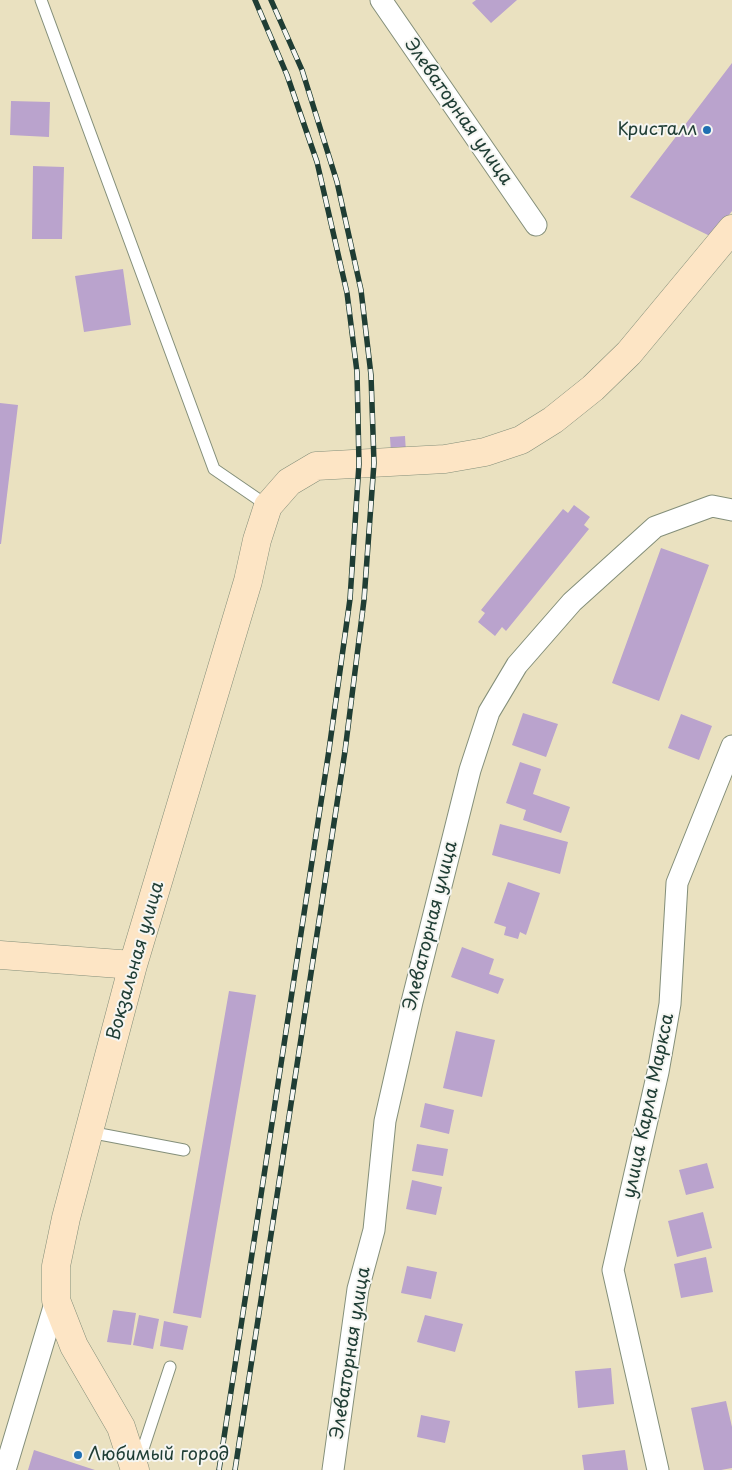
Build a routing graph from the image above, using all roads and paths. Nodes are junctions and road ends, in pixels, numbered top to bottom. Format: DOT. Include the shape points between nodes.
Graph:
graph roads {
  1 [pos="41,0"];
  2 [pos="381,0"];
  3 [pos="536,225"];
  4 [pos="732,229"];
  5 [pos="268,506"];
  6 [pos="732,510"];
  7 [pos="732,746"];
  8 [pos="0,955"];
  9 [pos="133,965"];
  10 [pos="89,1132"];
  11 [pos="184,1150"];
  12 [pos="56,1300"];
  13 [pos="170,1367"];
  14 [pos="4,1470"];
  15 [pos="136,1470"];
  16 [pos="333,1470"];
  17 [pos="658,1470"];
  1 -- 5 [label="lane" via="214,469"];
  2 -- 3 [label="street, Элеваторная улица"];
  4 -- 5 [label="street, Вокзальная улица" via="617,365 553,420 521,440 485,452 445,459 316,466 289,482"];
  5 -- 9 [label="street, Вокзальная улица"];
  6 -- 16 [label="street, Элеваторная улица" via="712,506 655,527 572,602 517,664 489,712 470,770 385,1121 374,1230 358,1289"];
  7 -- 17 [label="street, улица Карла Маркса" via="677,883 670,1004 614,1270"];
  8 -- 9 [label="street"];
  9 -- 10 [label="street, Вокзальная улица"];
  10 -- 11 [label="lane"];
  10 -- 12 [label="street, Вокзальная улица" via="56,1266"];
  12 -- 14 [label="street"];
  12 -- 15 [label="street, Вокзальная улица" via="74,1346 121,1427"];
  13 -- 15 [label="lane"];
}
